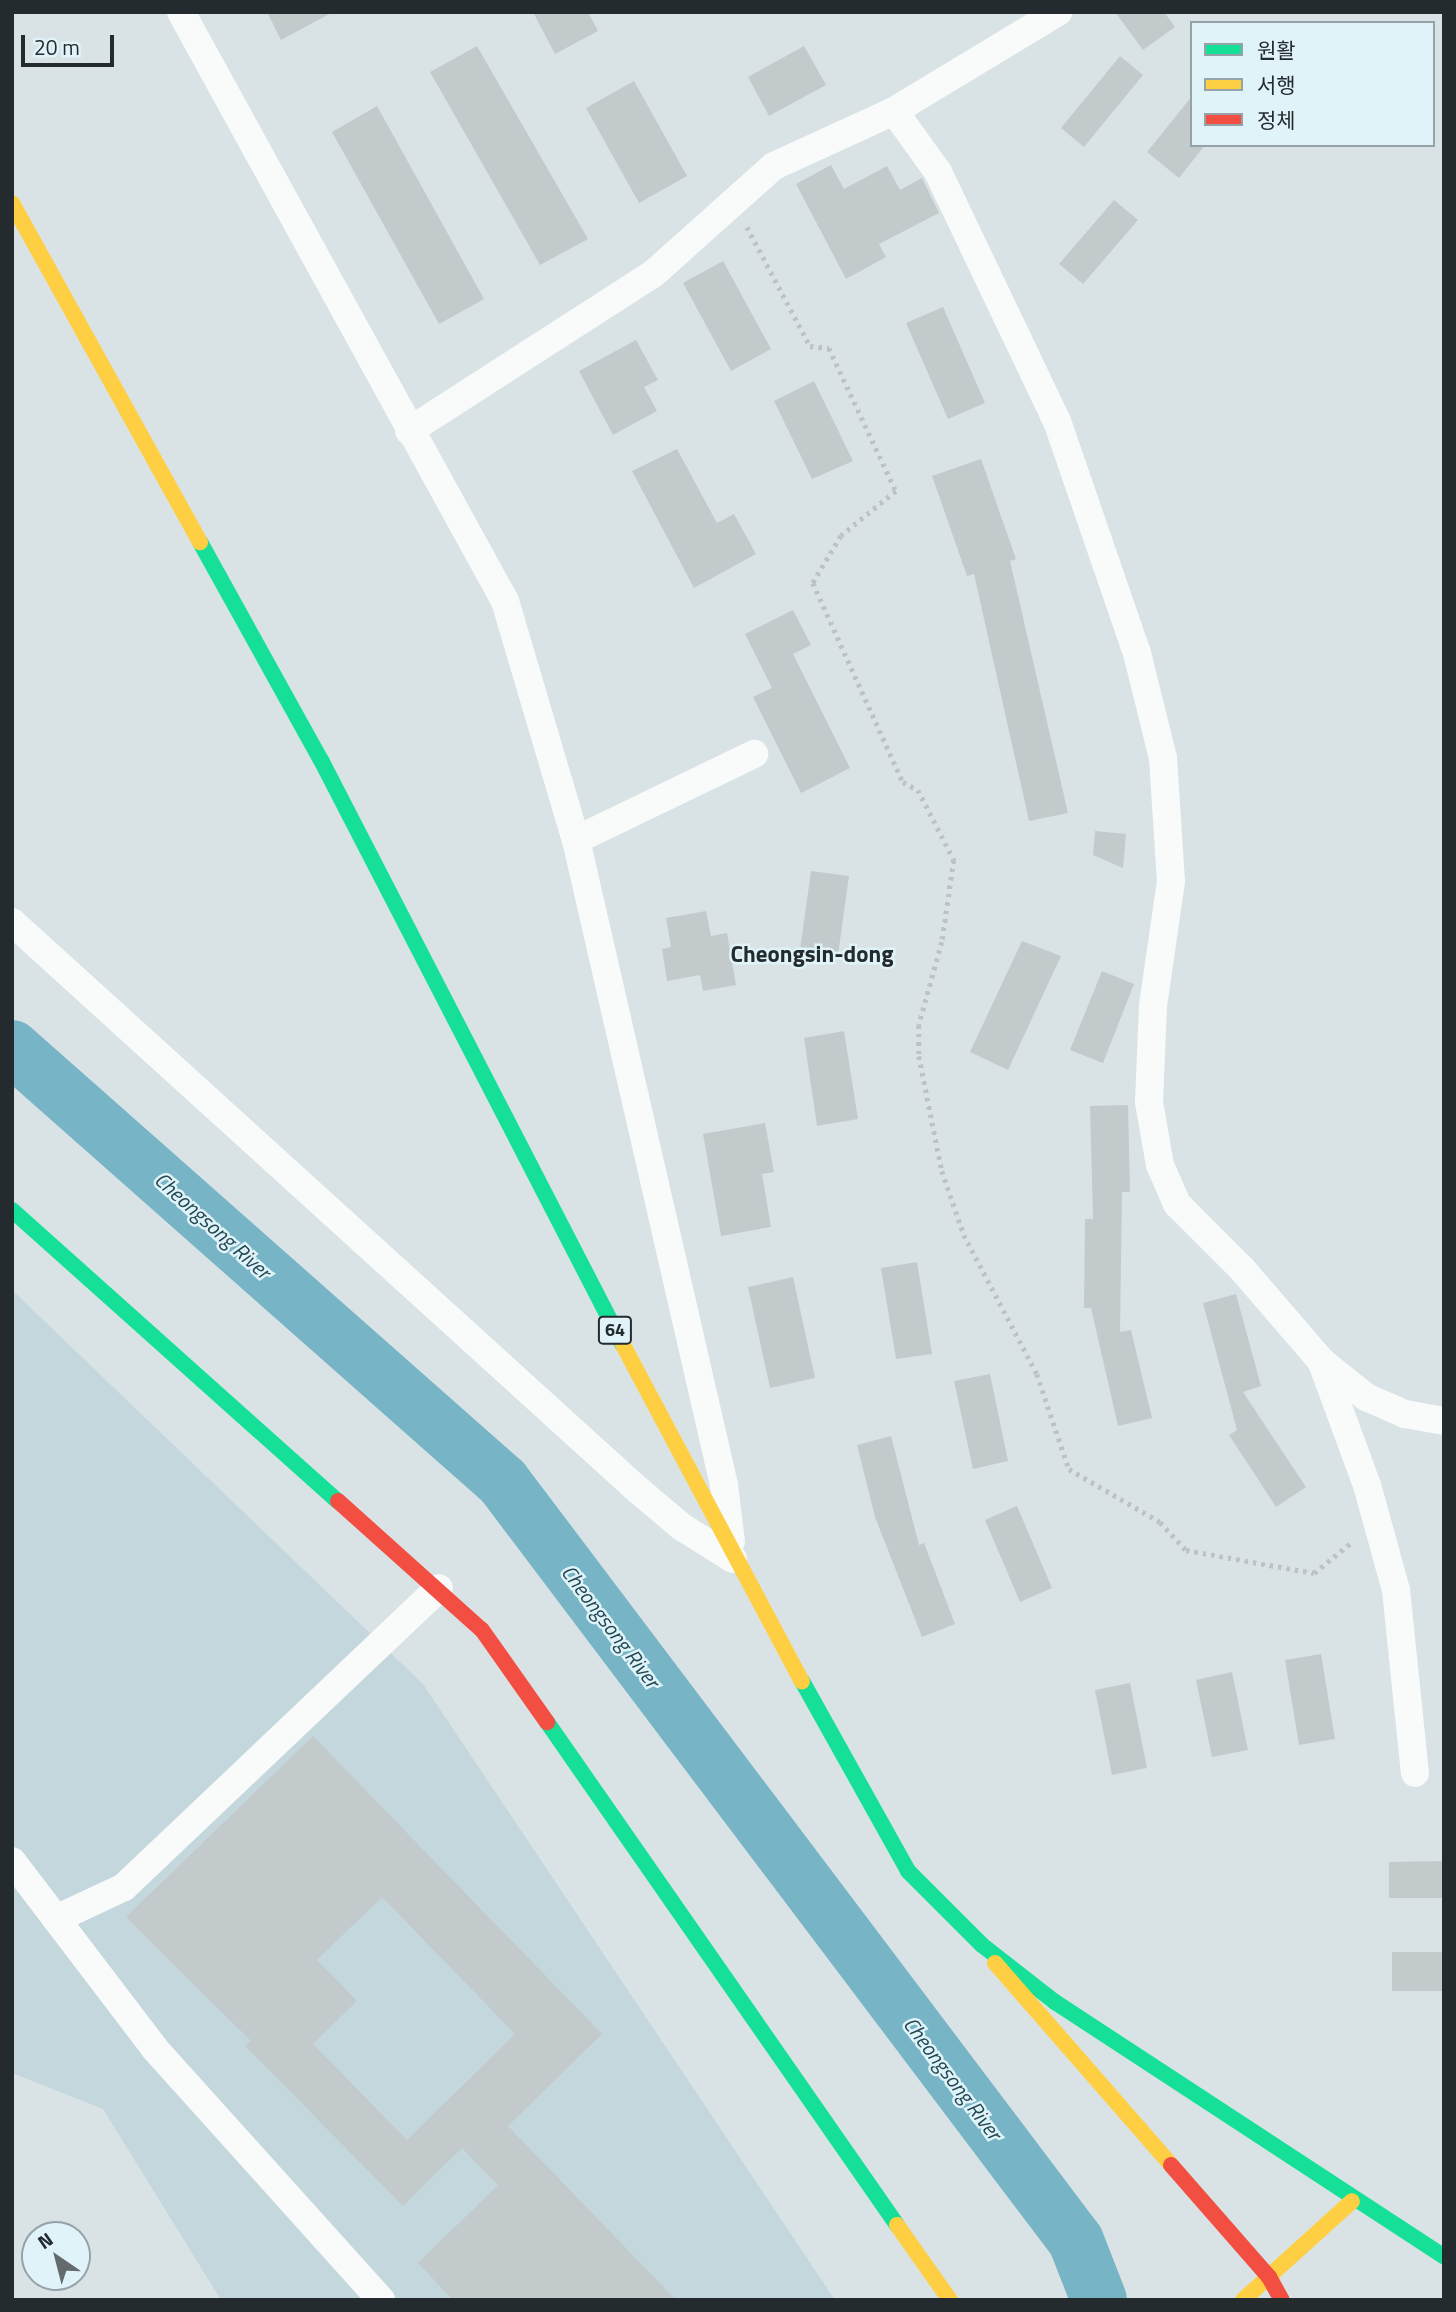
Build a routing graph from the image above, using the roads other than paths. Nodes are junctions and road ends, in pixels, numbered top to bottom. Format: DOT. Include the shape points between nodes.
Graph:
graph roads {
  1 [pos="181,12"];
  2 [pos="1058,12"];
  3 [pos="894,111"];
  4 [pos="12,203"];
  5 [pos="409,430"];
  6 [pos="754,754"];
  7 [pos="576,840"];
  8 [pos="12,922"];
  9 [pos="12,1210"];
  10 [pos="1321,1361"];
  11 [pos="1444,1421"];
  12 [pos="733,1559"];
  13 [pos="439,1588"];
  14 [pos="1415,1773"];
  15 [pos="12,1861"];
  16 [pos="56,1919"];
  17 [pos="982,1945"];
  18 [pos="1352,2201"];
  19 [pos="1444,2258"];
  20 [pos="1269,2277"];
  21 [pos="381,2300"];
  22 [pos="950,2300"];
  23 [pos="1243,2300"];
  24 [pos="1282,2300"];
  1 -- 5 [label="street"];
  2 -- 3 [label="street"];
  3 -- 5 [label="street" via="774,166 653,274"];
  3 -- 10 [label="street" via="938,172 1057,421 1141,666 1163,758 1171,881 1153,1006 1149,1102 1160,1165 1177,1204 1242,1269"];
  4 -- 12 [label="main road, 64" via="321,760"];
  5 -- 7 [label="street" via="505,601"];
  6 -- 7 [label="street"];
  7 -- 12 [label="street" via="724,1485"];
  8 -- 12 [label="street" via="638,1490 682,1527"];
  9 -- 13 [label="main road"];
  10 -- 11 [label="street" via="1366,1397 1405,1414"];
  10 -- 14 [label="street" via="1377,1519 1398,1603"];
  12 -- 17 [label="main road, 64" via="908,1871"];
  13 -- 16 [label="street" via="124,1887"];
  13 -- 22 [label="main road" via="482,1630"];
  15 -- 16 [label="street"];
  16 -- 21 [label="street" via="155,2049"];
  17 -- 18 [label="main road, 64" via="1055,2002"];
  17 -- 20 [label="main road" via="1033,2012"];
  18 -- 19 [label="main road, 64"];
  18 -- 20 [label="main road"];
  20 -- 23 [label="main road"];
  20 -- 24 [label="main road"];
}
